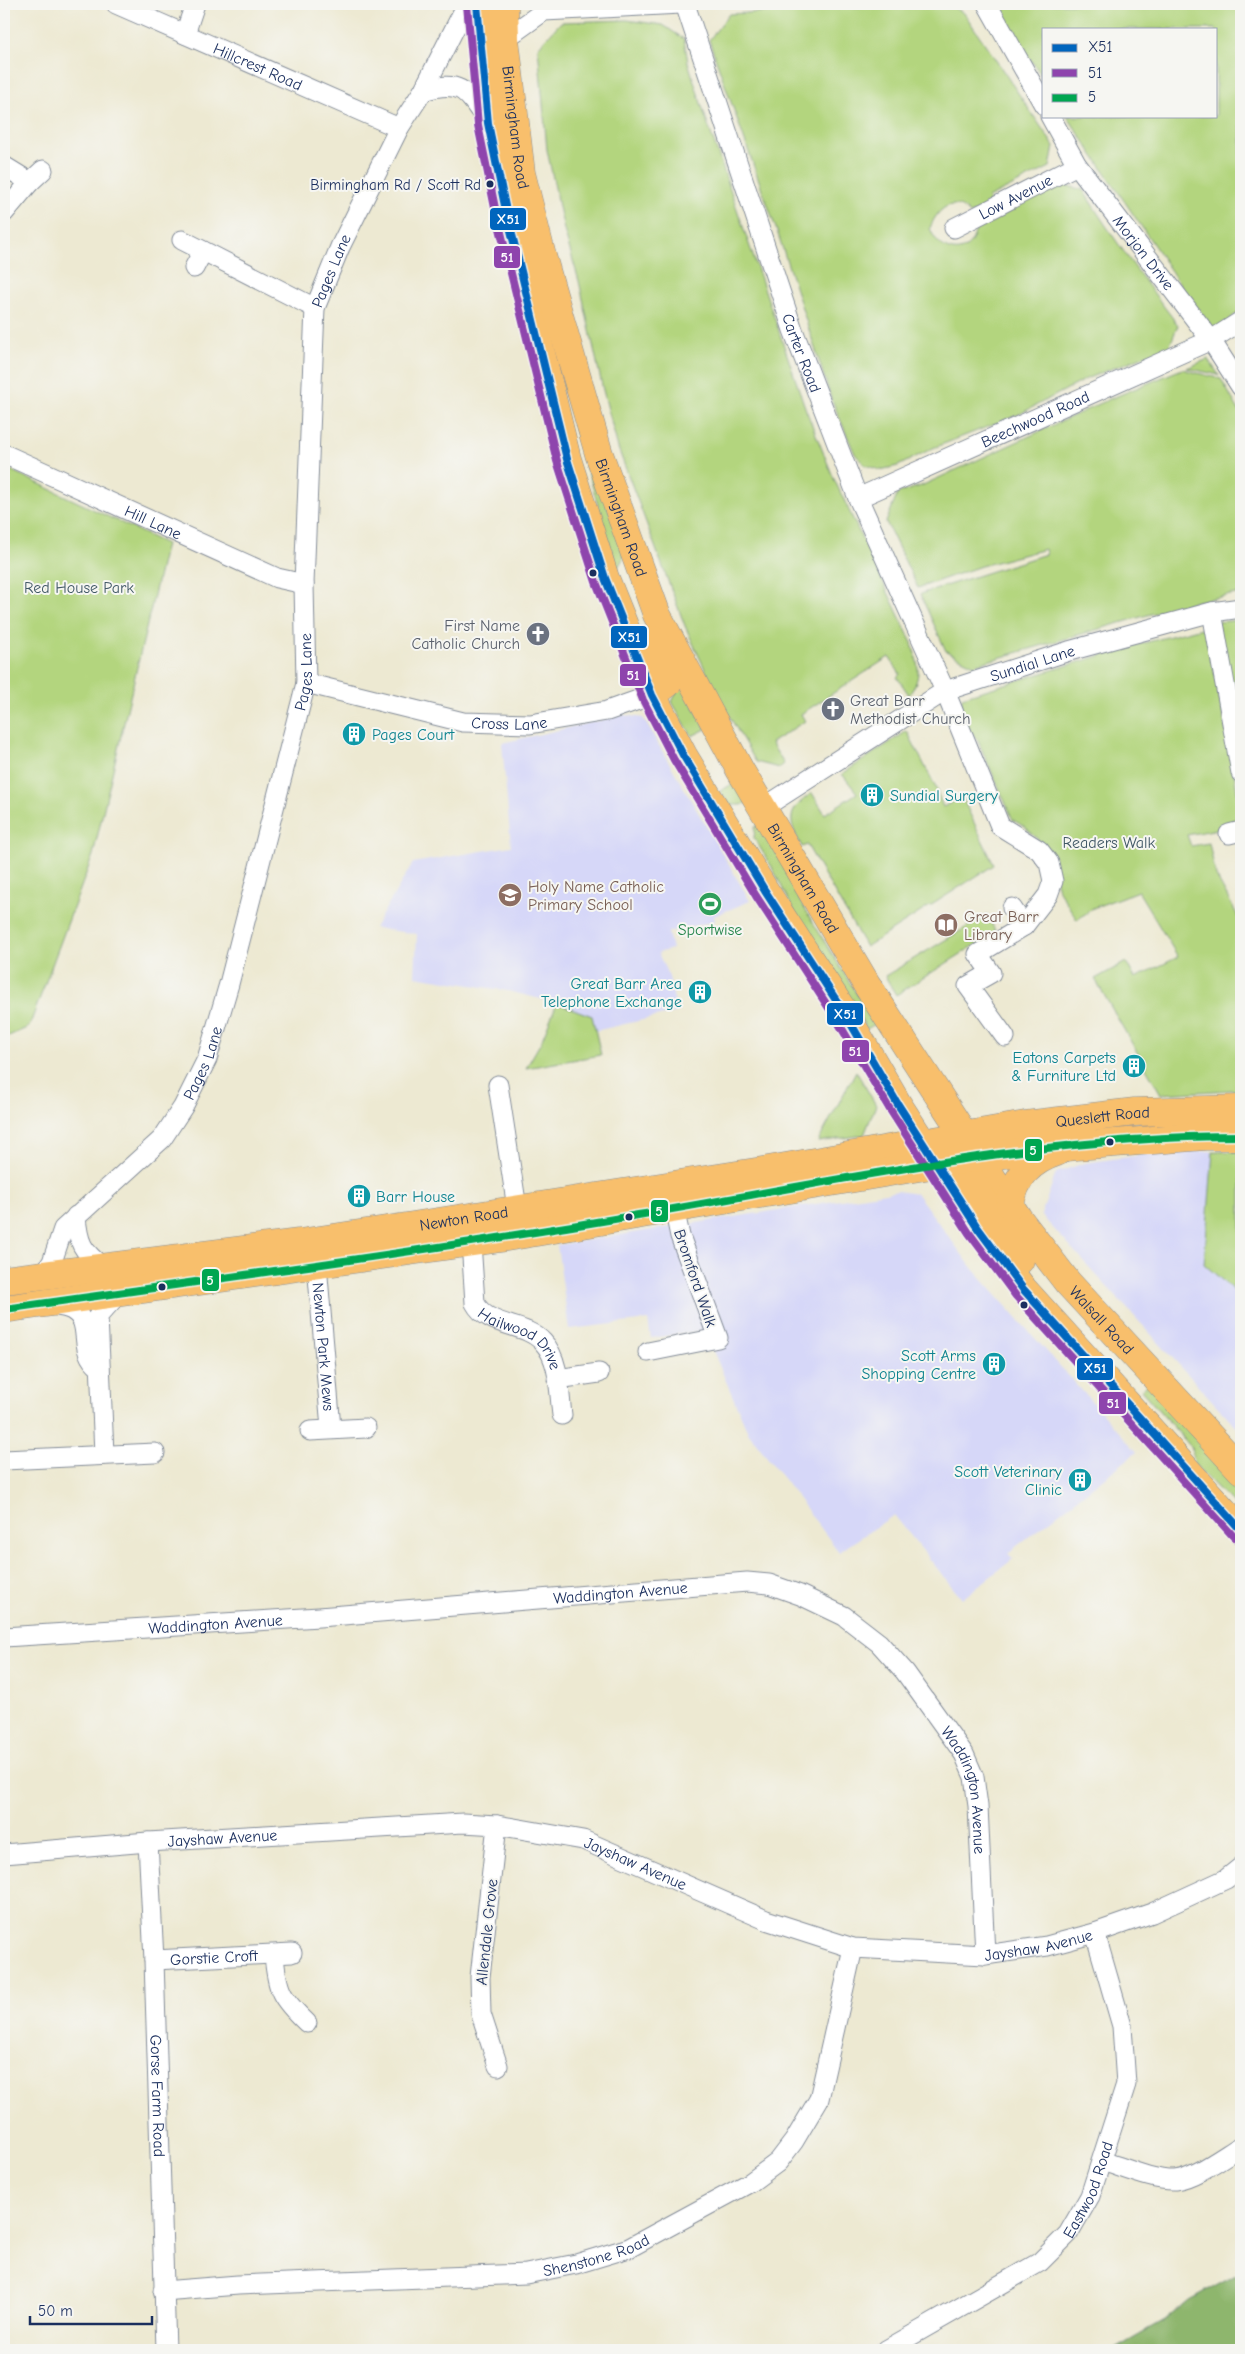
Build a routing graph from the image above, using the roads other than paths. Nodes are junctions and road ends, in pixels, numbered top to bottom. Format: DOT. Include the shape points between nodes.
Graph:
graph roads {
  1 [pos="116,4"];
  2 [pos="194,4"];
  3 [pos="504,4"];
  4 [pos="683,4"];
  5 [pos="987,4"];
  6 [pos="467,5"];
  7 [pos="543,7"];
  8 [pos="185,34"];
  9 [pos="505,39"];
  10 [pos="423,91"];
  11 [pos="1042,101"];
  12 [pos="1051,118"];
  13 [pos="488,123"];
  14 [pos="399,128"];
  15 [pos="1077,165"];
  16 [pos="4,166"];
  17 [pos="4,213"];
  18 [pos="954,228"];
  19 [pos="182,240"];
  20 [pos="315,308"];
  21 [pos="1241,321"];
  22 [pos="1211,340"];
  23 [pos="1241,387"];
  24 [pos="4,454"];
  25 [pos="858,498"];
  26 [pos="632,552"];
  27 [pos="304,584"];
  28 [pos="1241,608"];
  29 [pos="1212,612"];
  30 [pos="306,683"];
  31 [pos="945,691"];
  32 [pos="652,695"];
  33 [pos="1241,773"];
  34 [pos="763,808"];
  35 [pos="728,828"];
  36 [pos="1012,908"];
  37 [pos="1024,926"];
  38 [pos="1005,1037"];
  39 [pos="498,1084"];
  40 [pos="1241,1108"];
  41 [pos="1159,1111"];
  42 [pos="1241,1136"];
  43 [pos="1161,1139"];
  44 [pos="1076,1146"];
  45 [pos="950,1149"];
  46 [pos="1010,1205"];
  47 [pos="517,1208"];
  48 [pos="674,1208"];
  49 [pos="76,1216"];
  50 [pos="472,1242"];
  51 [pos="317,1265"];
  52 [pos="103,1267"];
  53 [pos="43,1275"];
  54 [pos="4,1280"];
  55 [pos="119,1293"];
  56 [pos="43,1303"];
  57 [pos="4,1309"];
  58 [pos="648,1352"];
  59 [pos="1147,1366"];
  60 [pos="100,1368"];
  61 [pos="599,1373"];
  62 [pos="557,1379"];
  63 [pos="1127,1402"];
  64 [pos="562,1416"];
  65 [pos="330,1428"];
  66 [pos="366,1428"];
  67 [pos="310,1431"];
  68 [pos="155,1453"];
  69 [pos="104,1454"];
  70 [pos="4,1460"];
  71 [pos="1241,1470"];
  72 [pos="1241,1530"];
  73 [pos="4,1637"];
  74 [pos="497,1825"];
  75 [pos="148,1842"];
  76 [pos="4,1854"];
  77 [pos="1241,1867"];
  78 [pos="1095,1933"];
  79 [pos="853,1948"];
  80 [pos="985,1955"];
  81 [pos="154,1960"];
  82 [pos="307,2023"];
  83 [pos="498,2066"];
  84 [pos="1241,2146"];
  85 [pos="1102,2162"];
  86 [pos="163,2291"];
  87 [pos="166,2350"];
  88 [pos="886,2350"];
  1 -- 8 [label="street, Hillcrest Road"];
  2 -- 8 [label="street"];
  3 -- 9 [label="highway, Birmingham Road"];
  4 -- 7 [label="street"];
  4 -- 25 [label="street, Carter Road" via="793,330"];
  5 -- 11 [label="street"];
  6 -- 10 [label="street, Pages Lane"];
  6 -- 13 [label="highway, Birmingham Road"];
  7 -- 9 [label="street"];
  8 -- 14 [label="street, Hillcrest Road"];
  9 -- 26 [label="highway, Birmingham Road" via="523,182 598,454"];
  10 -- 13 [label="street" via="451,85 461,88"];
  10 -- 14 [label="street, Pages Lane"];
  12 -- 15 [label="street, Morjon Drive"];
  13 -- 32 [label="highway, Birmingham Road" via="567,459 605,578"];
  14 -- 20 [label="street, Pages Lane" via="340,247"];
  15 -- 18 [label="street, Low Avenue"];
  15 -- 22 [label="street, Morjon Drive"];
  16 -- 17 [label="street" via="36,176"];
  19 -- 20 [label="street" via="199,260"];
  20 -- 27 [label="street, Pages Lane"];
  21 -- 22 [label="street, Beechwood Road"];
  22 -- 23 [label="street, Morjon Drive"];
  22 -- 25 [label="street, Beechwood Road"];
  24 -- 27 [label="street, Hill Lane" via="277,578"];
  25 -- 31 [label="street, Carter Road"];
  26 -- 32 [label="highway" via="628,571 667,671 668,683"];
  26 -- 34 [label="highway, Birmingham Road" via="657,615"];
  27 -- 30 [label="street, Pages Lane"];
  28 -- 29 [label="street, Sundial Lane"];
  29 -- 31 [label="street, Sundial Lane" via="1069,651"];
  29 -- 33 [label="street"];
  30 -- 32 [label="street, Cross Lane" via="463,722 530,724 607,711"];
  30 -- 49 [label="street, Pages Lane" via="207,1059 183,1107 162,1139"];
  31 -- 34 [label="street, Sundial Lane"];
  31 -- 37 [label="street" via="1000,826 1039,850 1049,863 1053,881 1048,896"];
  32 -- 35 [label="highway, Birmingham Road" via="683,755"];
  34 -- 35 [label="highway"];
  34 -- 45 [label="highway, Birmingham Road" via="867,984"];
  35 -- 45 [label="highway, Birmingham Road" via="847,1017"];
  36 -- 37 [label="street"];
  37 -- 38 [label="street" via="978,954 991,973 968,986"];
  39 -- 47 [label="street"];
  40 -- 41 [label="highway, Queslett Road"];
  41 -- 43 [label="highway" via="1148,1115 1145,1122 1146,1132"];
  41 -- 45 [label="highway, Queslett Road" via="1025,1125"];
  42 -- 43 [label="highway, Queslett Road"];
  43 -- 44 [label="highway, Queslett Road"];
  44 -- 45 [label="highway, Queslett Road"];
  44 -- 46 [label="highway" via="1049,1154 1025,1170 1013,1189"];
  45 -- 46 [label="highway, Walsall Road"];
  45 -- 47 [label="highway, Newton Road" via="771,1169"];
  45 -- 48 [label="highway, Newton Road"];
  45 -- 63 [label="highway" via="977,1228 1022,1289"];
  46 -- 59 [label="highway, Walsall Road" via="1068,1283"];
  47 -- 52 [label="highway, Newton Road" via="299,1243"];
  48 -- 50 [label="highway, Newton Road"];
  48 -- 58 [label="street, Bromford Walk" via="680,1236 718,1338"];
  49 -- 52 [label="street" via="78,1239 89,1256"];
  49 -- 53 [label="street, Pages Lane" via="63,1229 52,1262"];
  50 -- 51 [label="highway, Newton Road"];
  50 -- 62 [label="street, Hailwood Drive" via="475,1303 478,1308 484,1315 533,1334 544,1343 554,1361"];
  51 -- 55 [label="highway, Newton Road"];
  51 -- 65 [label="street, Newton Park Mews"];
  52 -- 53 [label="highway, Newton Road"];
  53 -- 54 [label="highway, Newton Road"];
  55 -- 56 [label="highway, Newton Road"];
  55 -- 60 [label="street" via="98,1316"];
  56 -- 57 [label="highway, Newton Road"];
  56 -- 60 [label="street" via="71,1309 80,1317 87,1355"];
  59 -- 63 [label="highway" via="1127,1374 1122,1385"];
  59 -- 71 [label="highway, Walsall Road"];
  60 -- 69 [label="street"];
  61 -- 62 [label="street, Hailwood Drive"];
  62 -- 64 [label="street, Hailwood Drive"];
  63 -- 72 [label="highway"];
  65 -- 66 [label="street, Newton Park Mews"];
  65 -- 67 [label="street, Newton Park Mews"];
  68 -- 69 [label="street"];
  69 -- 70 [label="street"];
  73 -- 80 [label="street, Waddington Avenue" via="319,1617 747,1582 769,1584 844,1616 879,1642 905,1672 964,1754 974,1777 978,1806"];
  74 -- 75 [label="street, Jayshaw Avenue" via="464,1823"];
  74 -- 79 [label="street, Jayshaw Avenue" via="583,1840 766,1920"];
  74 -- 83 [label="street, Allendale Grove" via="480,1977 481,2014"];
  75 -- 76 [label="street, Jayshaw Avenue"];
  75 -- 81 [label="street, Gorse Farm Road"];
  77 -- 78 [label="street, Jayshaw Avenue" via="1226,1879 1177,1902"];
  78 -- 80 [label="street, Jayshaw Avenue" via="1048,1946"];
  78 -- 85 [label="street, Eastwood Road" via="1122,2026 1126,2084"];
  79 -- 80 [label="street, Jayshaw Avenue"];
  79 -- 86 [label="street, Shenstone Road" via="820,2099 794,2142 778,2162 751,2182 629,2248 576,2264 526,2274"];
  81 -- 82 [label="street, Gorstie Croft" via="283,1954 276,1985"];
  81 -- 86 [label="street, Gorse Farm Road"];
  84 -- 85 [label="street" via="1198,2172 1175,2180"];
  85 -- 88 [label="street, Eastwood Road" via="1090,2196 1068,2234 1040,2262"];
  86 -- 87 [label="street, Gorse Farm Road"];
}
